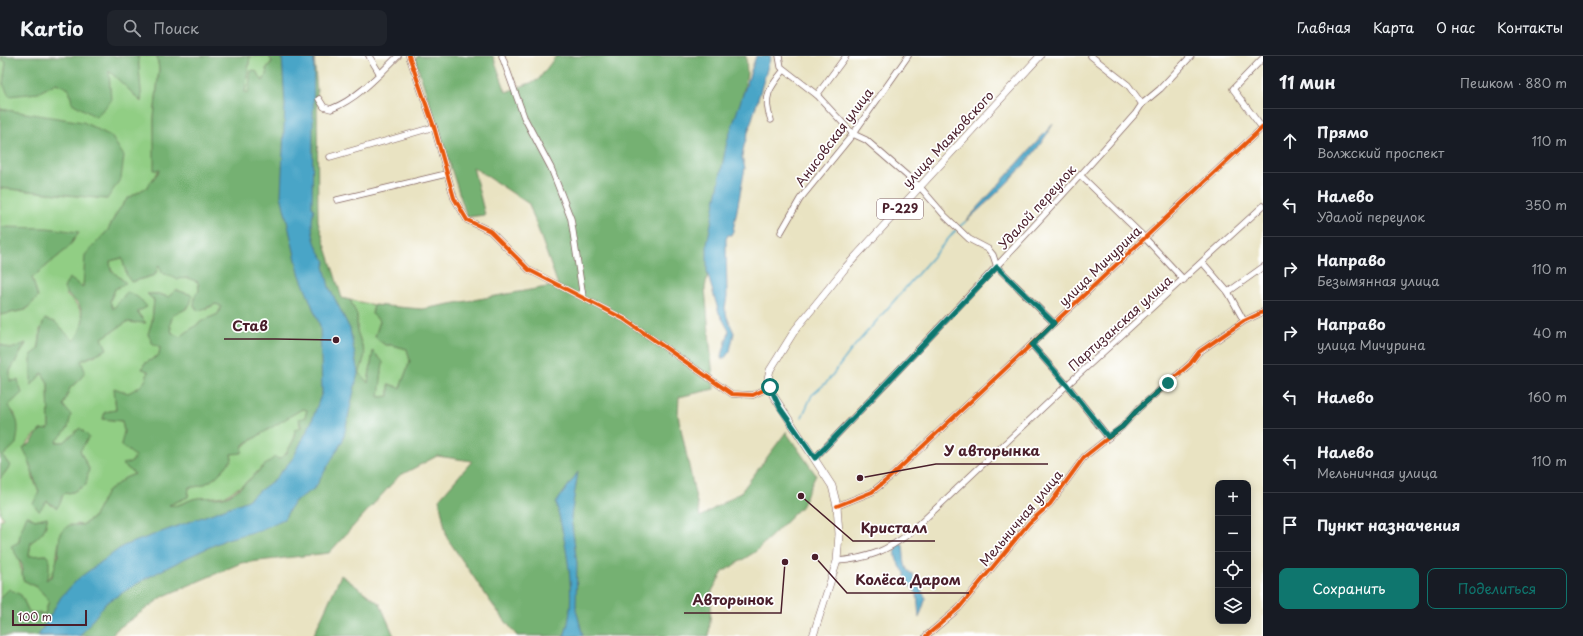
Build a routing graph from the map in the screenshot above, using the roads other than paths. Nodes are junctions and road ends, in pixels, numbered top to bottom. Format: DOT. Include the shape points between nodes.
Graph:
graph roads {
  1 [pos="369,56"];
  2 [pos="398,56"];
  3 [pos="409,56"];
  4 [pos="502,56"];
  5 [pos="780,56"];
  6 [pos="846,56"];
  7 [pos="908,56"];
  8 [pos="1040,56"];
  9 [pos="1091,56"];
  10 [pos="1191,56"];
  11 [pos="1263,58"];
  12 [pos="784,70"];
  13 [pos="380,74"];
  14 [pos="817,95"];
  15 [pos="319,99"];
  16 [pos="1142,104"];
  17 [pos="771,120"];
  18 [pos="434,127"];
  19 [pos="1263,128"];
  20 [pos="853,134"];
  21 [pos="330,157"];
  22 [pos="446,174"];
  23 [pos="1081,176"];
  24 [pos="920,187"];
  25 [pos="337,200"];
  26 [pos="1263,206"];
  27 [pos="781,232"];
  28 [pos="1144,237"];
  29 [pos="1203,263"];
  30 [pos="997,267"];
  31 [pos="1263,267"];
  32 [pos="1184,280"];
  33 [pos="1228,292"];
  34 [pos="583,297"];
  35 [pos="1263,312"];
  36 [pos="1244,321"];
  37 [pos="1054,323"];
  38 [pos="1032,345"];
  39 [pos="1067,385"];
  40 [pos="770,387"];
  41 [pos="1108,437"];
  42 [pos="815,458"];
  43 [pos="837,506"];
  44 [pos="837,561"];
  45 [pos="813,636"];
  46 [pos="926,636"];
  1 -- 13 [label="street"];
  2 -- 13 [label="street"];
  3 -- 18 [label="street"];
  4 -- 34 [label="street" via="524,117 551,168 571,219"];
  5 -- 12 [label="street" via="781,67"];
  6 -- 14 [label="street"];
  7 -- 20 [label="street, Анисовская улица"];
  8 -- 24 [label="main road, улица Маяковского / Р-229"];
  9 -- 16 [label="street" via="1128,85"];
  10 -- 16 [label="street, Удалой переулок"];
  11 -- 19 [label="street" via="1233,89"];
  12 -- 14 [label="street"];
  12 -- 17 [label="street" via="767,98"];
  13 -- 15 [label="street" via="353,98 331,109 324,107"];
  14 -- 20 [label="street"];
  16 -- 23 [label="street, Удалой переулок"];
  18 -- 21 [label="street"];
  18 -- 22 [label="street"];
  19 -- 28 [label="street, улица Мичурина"];
  20 -- 24 [label="street" via="866,140"];
  20 -- 27 [label="street, Анисовская улица" via="800,199"];
  22 -- 25 [label="street"];
  22 -- 34 [label="street" via="454,198 467,220 490,231 529,270"];
  23 -- 28 [label="street"];
  23 -- 30 [label="street, Удалой переулок"];
  24 -- 30 [label="street" via="968,239 988,249"];
  24 -- 40 [label="main road, улица Маяковского / Р-229" via="846,267 795,330 770,370"];
  26 -- 29 [label="street, Партизанская улица"];
  28 -- 32 [label="street"];
  28 -- 37 [label="street, улица Мичурина"];
  29 -- 32 [label="street, Партизанская улица"];
  29 -- 33 [label="street"];
  30 -- 37 [label="street"];
  30 -- 42 [label="street, Удалой переулок"];
  31 -- 33 [label="street"];
  32 -- 39 [label="street, Партизанская улица"];
  33 -- 36 [label="street"];
  34 -- 40 [label="street" via="624,319 732,394 753,395"];
  35 -- 36 [label="street, Мельничная улица"];
  36 -- 41 [label="street, Мельничная улица" via="1199,352 1190,364"];
  37 -- 38 [label="street, улица Мичурина"];
  38 -- 39 [label="street"];
  38 -- 43 [label="street, улица Мичурина" via="889,478 872,492"];
  39 -- 41 [label="street"];
  39 -- 44 [label="street, Партизанская улица" via="902,539 890,548 868,556 850,561"];
  40 -- 42 [label="main road, Р-229" via="780,408"];
  41 -- 46 [label="street, Мельничная улица" via="1084,457 1050,504 1029,523 959,608"];
  42 -- 43 [label="main road, Р-229" via="832,486"];
  43 -- 44 [label="main road, Р-229"];
  44 -- 45 [label="main road, Р-229"];
}
